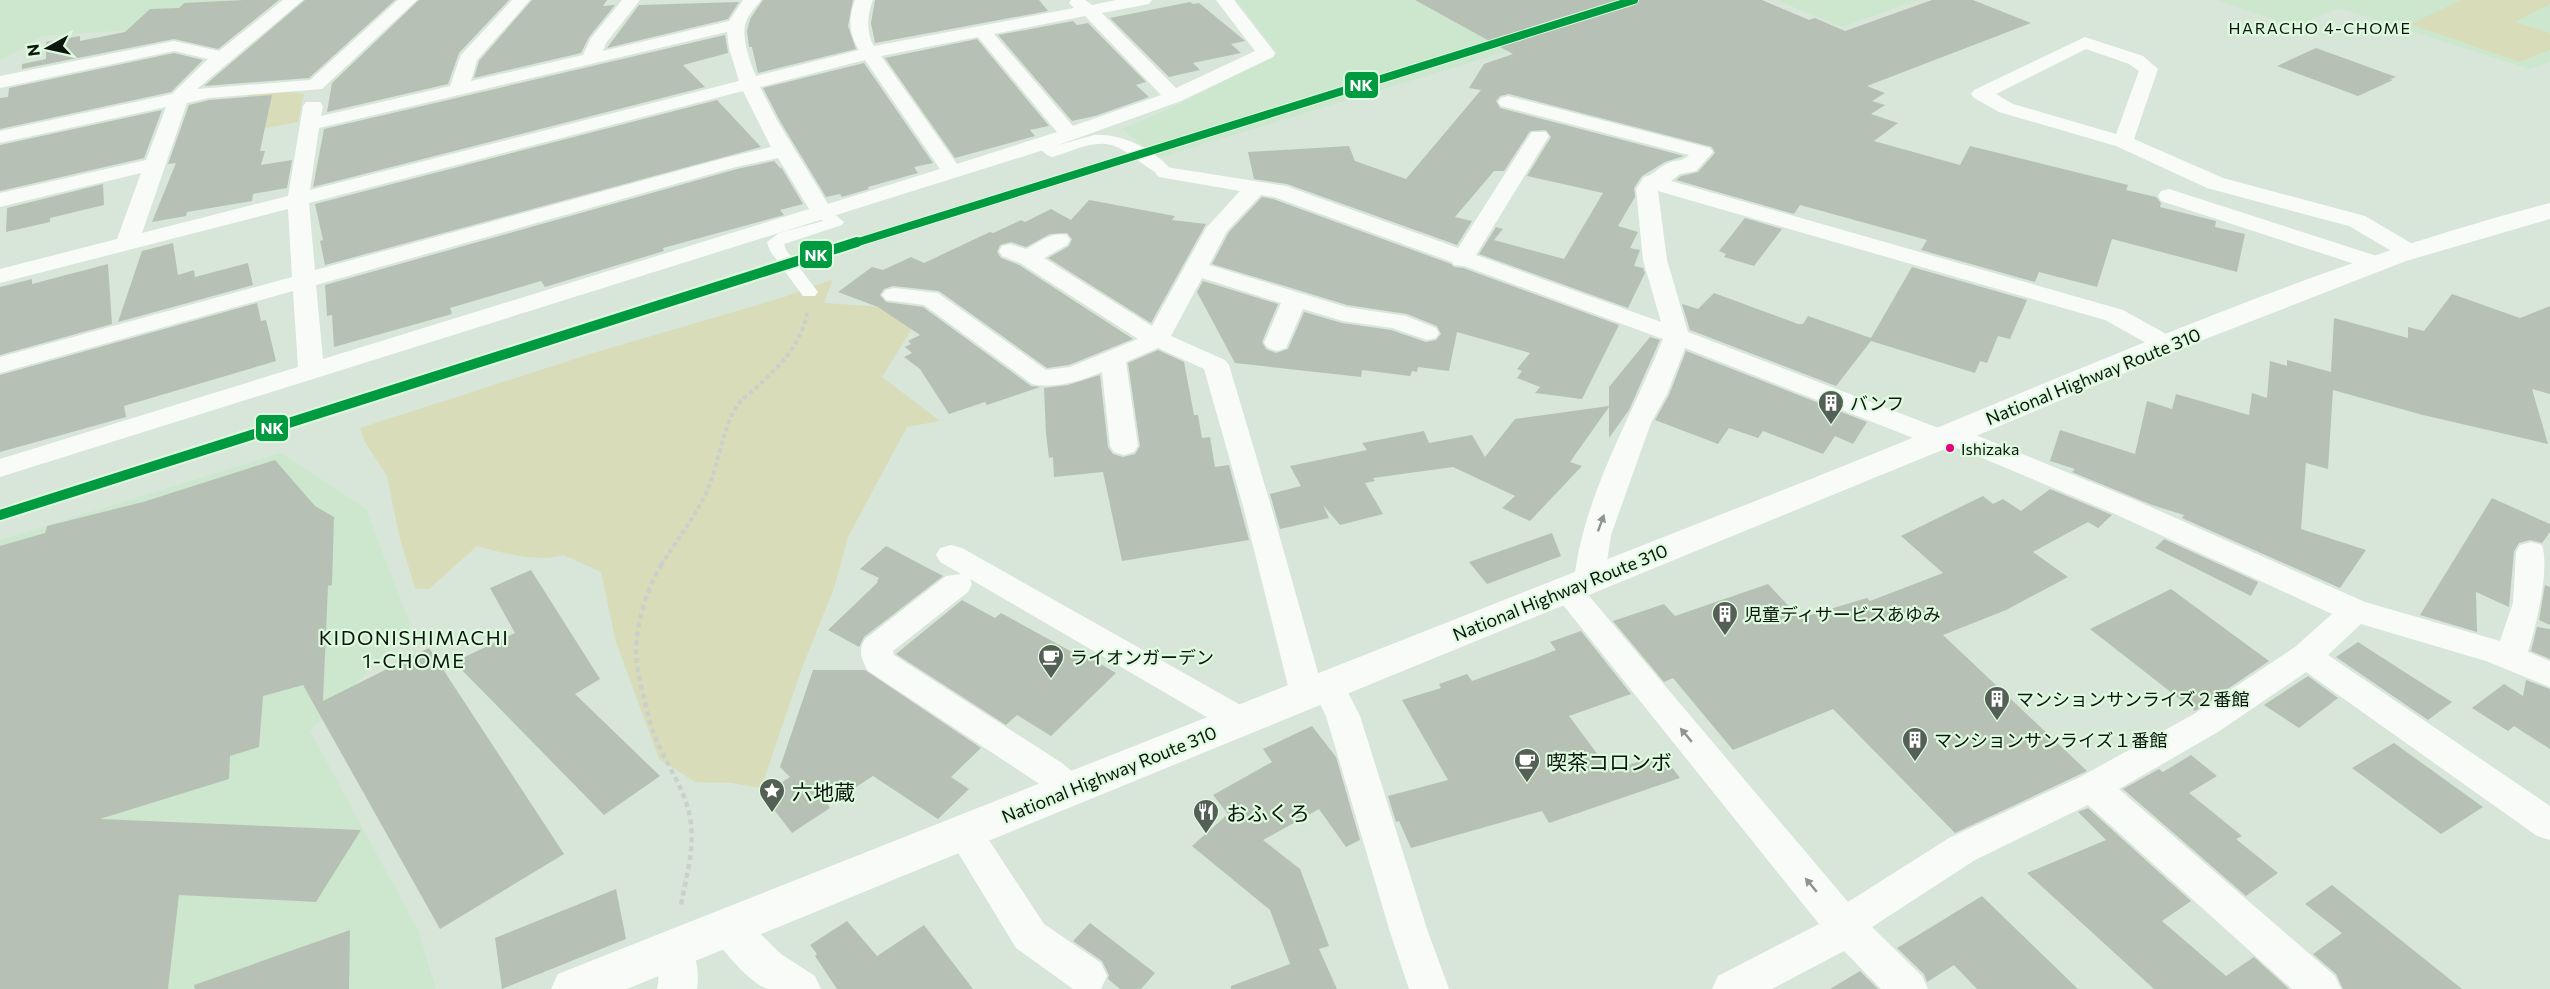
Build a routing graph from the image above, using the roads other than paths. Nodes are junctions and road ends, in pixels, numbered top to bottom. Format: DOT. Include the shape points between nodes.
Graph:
graph roads {
  1 [pos="294,0"];
  2 [pos="408,0"];
  3 [pos="521,0"];
  4 [pos="631,0"];
  5 [pos="752,0"];
  6 [pos="864,0"];
  7 [pos="1070,0"];
  8 [pos="1143,0"];
  9 [pos="1225,0"];
  10 [pos="1089,10"];
  11 [pos="736,25"];
  12 [pos="982,31"];
  13 [pos="868,54"];
  14 [pos="222,57"];
  15 [pos="590,60"];
  16 [pos="0,82"];
  17 [pos="315,85"];
  18 [pos="749,85"];
  19 [pos="458,91"];
  20 [pos="1174,97"];
  21 [pos="179,98"];
  22 [pos="1508,102"];
  23 [pos="312,124"];
  24 [pos="1070,135"];
  25 [pos="0,136"];
  26 [pos="1539,136"];
  27 [pos="2123,142"];
  28 [pos="1043,144"];
  29 [pos="785,150"];
  30 [pos="155,164"];
  31 [pos="952,172"];
  32 [pos="1166,173"];
  33 [pos="1652,182"];
  34 [pos="1255,188"];
  35 [pos="2169,196"];
  36 [pos="298,198"];
  37 [pos="0,200"];
  38 [pos="2550,211"];
  39 [pos="822,212"];
  40 [pos="1059,240"];
  41 [pos="127,243"];
  42 [pos="2408,251"];
  43 [pos="1462,260"];
  44 [pos="2375,263"];
  45 [pos="1195,268"];
  46 [pos="0,276"];
  47 [pos="303,280"];
  48 [pos="808,292"];
  49 [pos="894,295"];
  50 [pos="1295,298"];
  51 [pos="1427,333"];
  52 [pos="1677,336"];
  53 [pos="1157,340"];
  54 [pos="1277,343"];
  55 [pos="2168,345"];
  56 [pos="1113,357"];
  57 [pos="0,365"];
  58 [pos="311,372"];
  59 [pos="1943,438"];
  60 [pos="1124,446"];
  61 [pos="0,468"];
  62 [pos="2531,552"];
  63 [pos="1578,585"];
  64 [pos="2355,611"];
  65 [pos="2306,656"];
  66 [pos="2510,658"];
  67 [pos="2550,675"];
  68 [pos="1318,690"];
  69 [pos="1241,721"];
  70 [pos="2092,787"];
  71 [pos="1070,790"];
  72 [pos="2550,825"];
  73 [pos="963,833"];
  74 [pos="1844,925"];
  75 [pos="728,928"];
  76 [pos="674,949"];
  77 [pos="1087,976"];
  78 [pos="574,989"];
  79 [pos="677,989"];
  80 [pos="801,989"];
  81 [pos="1429,989"];
  82 [pos="1732,989"];
  83 [pos="1908,989"];
  84 [pos="2321,989"];
  1 -- 14 [label="street"];
  2 -- 17 [label="street"];
  3 -- 19 [label="street" via="468,58"];
  4 -- 15 [label="street" via="597,42"];
  5 -- 11 [label="street"];
  6 -- 13 [label="street" via="860,9 860,39"];
  7 -- 10 [label="street"];
  8 -- 10 [label="street"];
  9 -- 20 [label="street" via="1266,53"];
  10 -- 12 [label="street"];
  10 -- 20 [label="street"];
  11 -- 15 [label="street"];
  11 -- 18 [label="street"];
  12 -- 13 [label="street"];
  12 -- 24 [label="street"];
  13 -- 18 [label="street"];
  13 -- 31 [label="street"];
  14 -- 16 [label="street" via="174,46"];
  14 -- 21 [label="street"];
  15 -- 19 [label="street"];
  17 -- 21 [label="street" via="209,92"];
  17 -- 23 [label="street"];
  18 -- 29 [label="street"];
  18 -- 36 [label="street"];
  19 -- 23 [label="street"];
  20 -- 24 [label="street"];
  21 -- 25 [label="street"];
  21 -- 30 [label="street"];
  22 -- 33 [label="street" via="1703,152 1689,167 1674,168"];
  23 -- 36 [label="street"];
  24 -- 28 [label="street"];
  26 -- 43 [label="street"];
  27 -- 27 [label="street" via="2006,108 1981,94 2085,42 2136,60 2148,69"];
  27 -- 42 [label="street" via="2215,183 2356,221"];
  28 -- 31 [label="street"];
  28 -- 32 [label="street" via="1052,152 1094,140 1117,141"];
  29 -- 39 [label="street"];
  29 -- 47 [label="street"];
  30 -- 37 [label="street"];
  30 -- 41 [label="street"];
  31 -- 39 [label="street"];
  32 -- 34 [label="street"];
  33 -- 52 [label="street" via="1647,189 1654,260"];
  33 -- 55 [label="street" via="2114,315"];
  34 -- 43 [label="street" via="1278,191"];
  34 -- 45 [label="street" via="1217,228"];
  35 -- 44 [label="street"];
  36 -- 41 [label="street"];
  36 -- 47 [label="street"];
  38 -- 42 [label="highway, National Highway Route 310"];
  39 -- 48 [label="street" via="836,222 774,242"];
  39 -- 58 [label="street"];
  40 -- 53 [label="street" via="1019,255"];
  41 -- 46 [label="street"];
  42 -- 44 [label="highway, National Highway Route 310"];
  43 -- 52 [label="street"];
  44 -- 55 [label="highway, National Highway Route 310"];
  45 -- 50 [label="street"];
  45 -- 53 [label="street"];
  47 -- 57 [label="street"];
  47 -- 58 [label="street"];
  49 -- 56 [label="street" via="930,298 1041,378 1076,374"];
  50 -- 51 [label="street" via="1343,314 1397,321"];
  50 -- 54 [label="street"];
  52 -- 59 [label="street"];
  63 -- 52 [label="street, one-way" via="1638,423"];
  53 -- 56 [label="street"];
  53 -- 68 [label="street" via="1215,365"];
  55 -- 59 [label="highway, National Highway Route 310"];
  56 -- 60 [label="street"];
  58 -- 61 [label="street"];
  59 -- 63 [label="highway, National Highway Route 310"];
  59 -- 64 [label="street" via="1968,442 2126,507"];
  62 -- 66 [label="street" via="2528,603"];
  63 -- 68 [label="highway, National Highway Route 310"];
  74 -- 63 [label="street, one-way"];
  64 -- 65 [label="street"];
  64 -- 66 [label="street"];
  65 -- 70 [label="street" via="2206,723"];
  65 -- 72 [label="street"];
  66 -- 67 [label="street"];
  68 -- 69 [label="highway, National Highway Route 310"];
  68 -- 81 [label="street" via="1343,716"];
  69 -- 71 [label="highway, National Highway Route 310"];
  69 -- 71 [label="street" via="954,570 876,647 879,662"];
  70 -- 74 [label="street" via="1962,849"];
  70 -- 84 [label="street"];
  71 -- 73 [label="highway, National Highway Route 310"];
  73 -- 75 [label="highway, National Highway Route 310"];
  73 -- 77 [label="street" via="1030,936"];
  74 -- 82 [label="street" via="1829,940"];
  74 -- 83 [label="street"];
  75 -- 76 [label="highway, National Highway Route 310"];
  75 -- 80 [label="street" via="767,967"];
  76 -- 78 [label="highway, National Highway Route 310"];
  76 -- 79 [label="street"];
}
